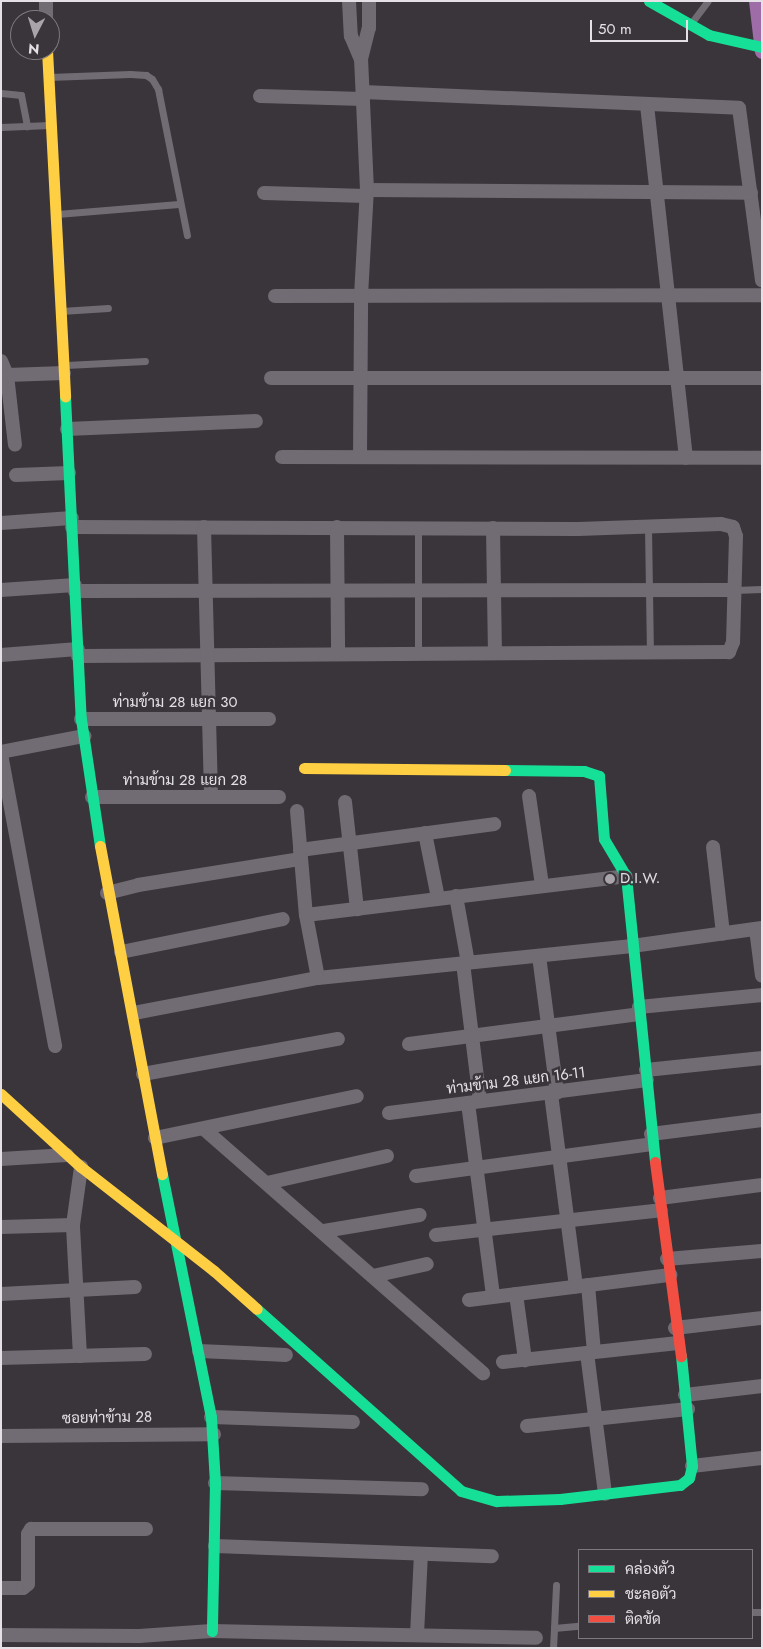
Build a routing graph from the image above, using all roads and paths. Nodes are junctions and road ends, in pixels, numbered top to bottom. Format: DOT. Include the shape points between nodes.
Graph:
graph roads {
  1 [pos="349,1"];
  2 [pos="369,1"];
  3 [pos="648,1"];
  4 [pos="708,1"];
  5 [pos="690,24"];
  6 [pos="762,47"];
  7 [pos="361,59"];
  8 [pos="47,60"];
  9 [pos="48,77"];
  10 [pos="1,93"];
  11 [pos="363,95"];
  12 [pos="260,96"];
  13 [pos="647,106"];
  14 [pos="50,124"];
  15 [pos="27,126"];
  16 [pos="1,127"];
  17 [pos="264,193"];
  18 [pos="366,193"];
  19 [pos="655,193"];
  20 [pos="751,193"];
  21 [pos="180,204"];
  22 [pos="57,214"];
  23 [pos="187,235"];
  24 [pos="762,280"];
  25 [pos="762,295"];
  26 [pos="275,296"];
  27 [pos="361,296"];
  28 [pos="666,296"];
  29 [pos="108,308"];
  30 [pos="61,311"];
  31 [pos="1,361"];
  32 [pos="145,361"];
  33 [pos="64,369"];
  34 [pos="7,375"];
  35 [pos="271,378"];
  36 [pos="360,378"];
  37 [pos="762,378"];
  38 [pos="677,380"];
  39 [pos="256,421"];
  40 [pos="67,429"];
  41 [pos="16,446"];
  42 [pos="282,457"];
  43 [pos="360,457"];
  44 [pos="686,458"];
  45 [pos="762,458"];
  46 [pos="69,472"];
  47 [pos="16,475"];
  48 [pos="1,523"];
  49 [pos="72,523"];
  50 [pos="337,527"];
  51 [pos="418,527"];
  52 [pos="648,527"];
  53 [pos="204,528"];
  54 [pos="493,528"];
  55 [pos="75,588"];
  56 [pos="762,589"];
  57 [pos="1,590"];
  58 [pos="648,590"];
  59 [pos="734,590"];
  60 [pos="494,591"];
  61 [pos="205,592"];
  62 [pos="417,592"];
  63 [pos="337,593"];
  64 [pos="78,652"];
  65 [pos="338,652"];
  66 [pos="418,652"];
  67 [pos="650,652"];
  68 [pos="495,653"];
  69 [pos="1,655"];
  70 [pos="207,656"];
  71 [pos="81,719"];
  72 [pos="210,719"];
  73 [pos="269,719"];
  74 [pos="84,736"];
  75 [pos="1,753"];
  76 [pos="304,768"];
  77 [pos="211,796"];
  78 [pos="279,796"];
  79 [pos="529,796"];
  80 [pos="92,798"];
  81 [pos="345,802"];
  82 [pos="297,811"];
  83 [pos="494,824"];
  84 [pos="425,834"];
  85 [pos="350,843"];
  86 [pos="713,847"];
  87 [pos="301,854"];
  88 [pos="626,876"];
  89 [pos="542,885"];
  90 [pos="107,893"];
  91 [pos="456,896"];
  92 [pos="438,898"];
  93 [pos="357,908"];
  94 [pos="306,915"];
  95 [pos="283,919"];
  96 [pos="759,929"];
  97 [pos="723,933"];
  98 [pos="632,946"];
  99 [pos="121,952"];
  100 [pos="539,956"];
  101 [pos="466,963"];
  102 [pos="762,976"];
  103 [pos="318,978"];
  104 [pos="762,995"];
  105 [pos="639,1010"];
  106 [pos="134,1013"];
  107 [pos="549,1026"];
  108 [pos="472,1036"];
  109 [pos="338,1039"];
  110 [pos="409,1044"];
  111 [pos="55,1046"];
  112 [pos="762,1058"];
  113 [pos="143,1074"];
  114 [pos="646,1075"];
  115 [pos="554,1093"];
  116 [pos="1,1094"];
  117 [pos="357,1096"];
  118 [pos="474,1102"];
  119 [pos="389,1113"];
  120 [pos="762,1120"];
  121 [pos="204,1129"];
  122 [pos="155,1138"];
  123 [pos="652,1139"];
  124 [pos="67,1155"];
  125 [pos="388,1156"];
  126 [pos="558,1157"];
  127 [pos="1,1159"];
  128 [pos="82,1167"];
  129 [pos="476,1168"];
  130 [pos="416,1176"];
  131 [pos="267,1183"];
  132 [pos="762,1185"];
  133 [pos="660,1204"];
  134 [pos="420,1215"];
  135 [pos="567,1221"];
  136 [pos="73,1225"];
  137 [pos="1,1227"];
  138 [pos="485,1230"];
  139 [pos="324,1231"];
  140 [pos="436,1235"];
  141 [pos="178,1242"];
  142 [pos="762,1251"];
  143 [pos="668,1259"];
  144 [pos="427,1264"];
  145 [pos="670,1275"];
  146 [pos="372,1276"];
  147 [pos="582,1286"];
  148 [pos="135,1287"];
  149 [pos="76,1291"];
  150 [pos="1,1294"];
  151 [pos="516,1294"];
  152 [pos="493,1296"];
  153 [pos="469,1300"];
  154 [pos="762,1318"];
  155 [pos="675,1328"];
  156 [pos="678,1343"];
  157 [pos="199,1350"];
  158 [pos="590,1353"];
  159 [pos="145,1354"];
  160 [pos="286,1355"];
  161 [pos="80,1356"];
  162 [pos="1,1358"];
  163 [pos="525,1360"];
  164 [pos="503,1362"];
  165 [pos="483,1372"];
  166 [pos="762,1386"];
  167 [pos="685,1395"];
  168 [pos="688,1409"];
  169 [pos="211,1418"];
  170 [pos="596,1419"];
  171 [pos="353,1422"];
  172 [pos="526,1426"];
  173 [pos="214,1434"];
  174 [pos="1,1436"];
  175 [pos="762,1458"];
  176 [pos="692,1466"];
  177 [pos="215,1483"];
  178 [pos="422,1489"];
  179 [pos="605,1494"];
  180 [pos="146,1529"];
  181 [pos="215,1546"];
  182 [pos="421,1554"];
  183 [pos="492,1556"];
  184 [pos="556,1585"];
  185 [pos="1,1588"];
  186 [pos="578,1626"];
  187 [pos="554,1628"];
  188 [pos="212,1631"];
  189 [pos="1,1635"];
  190 [pos="417,1635"];
  191 [pos="536,1638"];
  192 [pos="348,1641"];
  193 [pos="552,1648"];
  1 -- 7 [label="street" via="351,36"];
  2 -- 7 [label="street" via="369,28"];
  3 -- 5 [label="street"];
  4 -- 5 [label="lane"];
  5 -- 6 [label="street" via="728,42"];
  7 -- 11 [label="street"];
  8 -- 9 [label="street"];
  9 -- 14 [label="street"];
  9 -- 21 [label="lane" via="130,74 146,75 152,79 158,89"];
  10 -- 15 [label="lane" via="21,95"];
  11 -- 12 [label="street"];
  11 -- 13 [label="street"];
  11 -- 18 [label="street"];
  13 -- 19 [label="street"];
  13 -- 20 [label="street" via="739,108"];
  14 -- 15 [label="lane"];
  14 -- 22 [label="street"];
  15 -- 16 [label="lane"];
  17 -- 18 [label="street"];
  18 -- 19 [label="street"];
  18 -- 27 [label="street"];
  19 -- 20 [label="street"];
  19 -- 28 [label="street"];
  20 -- 24 [label="street"];
  21 -- 22 [label="lane"];
  21 -- 23 [label="lane"];
  22 -- 30 [label="street"];
  25 -- 28 [label="street"];
  26 -- 27 [label="street"];
  27 -- 28 [label="street"];
  27 -- 36 [label="street"];
  28 -- 38 [label="street"];
  29 -- 30 [label="lane"];
  30 -- 33 [label="street"];
  31 -- 34 [label="street"];
  32 -- 33 [label="lane"];
  33 -- 34 [label="street"];
  33 -- 40 [label="street"];
  34 -- 41 [label="street"];
  35 -- 36 [label="street"];
  36 -- 38 [label="street"];
  36 -- 43 [label="street"];
  37 -- 38 [label="street"];
  38 -- 44 [label="street"];
  39 -- 40 [label="street"];
  40 -- 46 [label="street"];
  42 -- 43 [label="street"];
  43 -- 44 [label="street"];
  44 -- 45 [label="street"];
  46 -- 47 [label="street"];
  46 -- 49 [label="street"];
  48 -- 49 [label="street"];
  49 -- 53 [label="street"];
  49 -- 55 [label="street"];
  50 -- 51 [label="street"];
  50 -- 53 [label="street"];
  50 -- 63 [label="street"];
  51 -- 54 [label="street"];
  51 -- 62 [label="lane"];
  52 -- 54 [label="street"];
  52 -- 58 [label="lane"];
  52 -- 59 [label="street" via="721,524 733,527 736,536"];
  53 -- 61 [label="street"];
  54 -- 60 [label="street"];
  55 -- 57 [label="street"];
  55 -- 61 [label="street"];
  55 -- 64 [label="street"];
  56 -- 59 [label="lane"];
  58 -- 59 [label="street"];
  58 -- 60 [label="street"];
  58 -- 67 [label="lane"];
  59 -- 67 [label="street" via="733,642 729,652"];
  60 -- 62 [label="street"];
  60 -- 68 [label="street"];
  61 -- 63 [label="street"];
  61 -- 70 [label="street"];
  62 -- 63 [label="street"];
  62 -- 66 [label="lane"];
  63 -- 65 [label="street"];
  64 -- 69 [label="street"];
  64 -- 70 [label="street"];
  64 -- 71 [label="street"];
  65 -- 66 [label="street"];
  65 -- 70 [label="street"];
  66 -- 68 [label="street"];
  67 -- 68 [label="street"];
  70 -- 72 [label="street"];
  71 -- 72 [label="street, ท่ามข้าม 28 แยก 30"];
  71 -- 74 [label="street"];
  72 -- 73 [label="street, ท่ามข้าม 28 แยก 30"];
  72 -- 77 [label="street"];
  74 -- 75 [label="street"];
  74 -- 80 [label="street"];
  75 -- 111 [label="street"];
  76 -- 88 [label="street" via="593,772 602,782 604,839"];
  77 -- 78 [label="street, ท่ามข้าม 28 แยก 28"];
  77 -- 80 [label="street, ท่ามข้าม 28 แยก 28"];
  79 -- 89 [label="street"];
  80 -- 90 [label="street"];
  81 -- 85 [label="street"];
  82 -- 87 [label="street"];
  83 -- 84 [label="street"];
  84 -- 85 [label="street"];
  84 -- 92 [label="street"];
  85 -- 87 [label="street"];
  85 -- 93 [label="street"];
  86 -- 97 [label="street"];
  87 -- 90 [label="street"];
  87 -- 94 [label="street"];
  88 -- 89 [label="street"];
  88 -- 98 [label="street"];
  89 -- 91 [label="street"];
  90 -- 99 [label="street"];
  91 -- 92 [label="street"];
  91 -- 101 [label="street"];
  92 -- 93 [label="street"];
  93 -- 94 [label="street"];
  94 -- 103 [label="street"];
  95 -- 99 [label="street"];
  96 -- 97 [label="street"];
  96 -- 102 [label="street"];
  97 -- 98 [label="street"];
  98 -- 100 [label="street"];
  98 -- 105 [label="street"];
  99 -- 106 [label="street"];
  100 -- 101 [label="street"];
  100 -- 107 [label="street"];
  101 -- 103 [label="street"];
  101 -- 108 [label="street"];
  103 -- 106 [label="street"];
  104 -- 105 [label="street"];
  105 -- 107 [label="street"];
  105 -- 114 [label="street"];
  106 -- 113 [label="street"];
  107 -- 108 [label="street"];
  107 -- 115 [label="street"];
  108 -- 110 [label="street"];
  108 -- 118 [label="street"];
  109 -- 113 [label="street"];
  112 -- 114 [label="street, ท่ามข้าม 28 แยก 16-11"];
  113 -- 122 [label="street"];
  114 -- 115 [label="street, ท่ามข้าม 28 แยก 16-11"];
  114 -- 123 [label="street"];
  115 -- 118 [label="street, ท่ามข้าม 28 แยก 16-11"];
  115 -- 126 [label="street"];
  116 -- 124 [label="street"];
  117 -- 121 [label="street"];
  118 -- 119 [label="street, ท่ามข้าม 28 แยก 16-11"];
  118 -- 129 [label="street"];
  120 -- 123 [label="street"];
  121 -- 122 [label="street"];
  121 -- 131 [label="street"];
  122 -- 141 [label="street"];
  123 -- 126 [label="street"];
  123 -- 133 [label="street"];
  124 -- 127 [label="street"];
  124 -- 128 [label="street"];
  125 -- 131 [label="street"];
  126 -- 129 [label="street"];
  126 -- 135 [label="street"];
  128 -- 136 [label="street"];
  128 -- 141 [label="street"];
  129 -- 130 [label="street"];
  129 -- 138 [label="street"];
  131 -- 139 [label="street"];
  132 -- 133 [label="street"];
  133 -- 135 [label="street"];
  133 -- 143 [label="street"];
  134 -- 139 [label="street"];
  135 -- 138 [label="street"];
  135 -- 147 [label="street"];
  136 -- 137 [label="street"];
  136 -- 149 [label="street"];
  138 -- 140 [label="street"];
  138 -- 152 [label="street"];
  139 -- 146 [label="street"];
  141 -- 157 [label="street"];
  141 -- 179 [label="street" via="461,1492 497,1501 560,1500"];
  142 -- 143 [label="street"];
  143 -- 145 [label="street"];
  144 -- 146 [label="street"];
  145 -- 147 [label="street"];
  145 -- 155 [label="street"];
  146 -- 165 [label="street"];
  147 -- 151 [label="street"];
  147 -- 158 [label="street"];
  148 -- 149 [label="street"];
  149 -- 150 [label="street"];
  149 -- 161 [label="street"];
  151 -- 152 [label="street"];
  151 -- 163 [label="street"];
  152 -- 153 [label="street"];
  154 -- 155 [label="street"];
  155 -- 156 [label="street"];
  156 -- 158 [label="street"];
  156 -- 167 [label="street"];
  157 -- 160 [label="street"];
  157 -- 169 [label="street"];
  158 -- 163 [label="street"];
  158 -- 170 [label="street"];
  159 -- 161 [label="street"];
  161 -- 162 [label="street"];
  163 -- 164 [label="street"];
  166 -- 167 [label="street"];
  167 -- 168 [label="street"];
  168 -- 170 [label="street"];
  168 -- 176 [label="street"];
  169 -- 171 [label="street"];
  169 -- 173 [label="street"];
  170 -- 172 [label="street"];
  170 -- 179 [label="street"];
  173 -- 174 [label="street, ซอยท่าข้าม 28"];
  173 -- 177 [label="street"];
  175 -- 176 [label="street"];
  176 -- 179 [label="street" via="689,1478 680,1485"];
  177 -- 178 [label="street"];
  177 -- 181 [label="street"];
  180 -- 185 [label="street" via="32,1529 28,1534 28,1584 23,1588"];
  181 -- 182 [label="street"];
  181 -- 188 [label="street"];
  182 -- 183 [label="street"];
  182 -- 190 [label="street"];
  184 -- 187 [label="lane"];
  186 -- 187 [label="lane"];
  187 -- 193 [label="lane"];
  188 -- 189 [label="street" via="139,1636"];
  188 -- 192 [label="street"];
  190 -- 191 [label="street"];
  190 -- 192 [label="street"];
}
